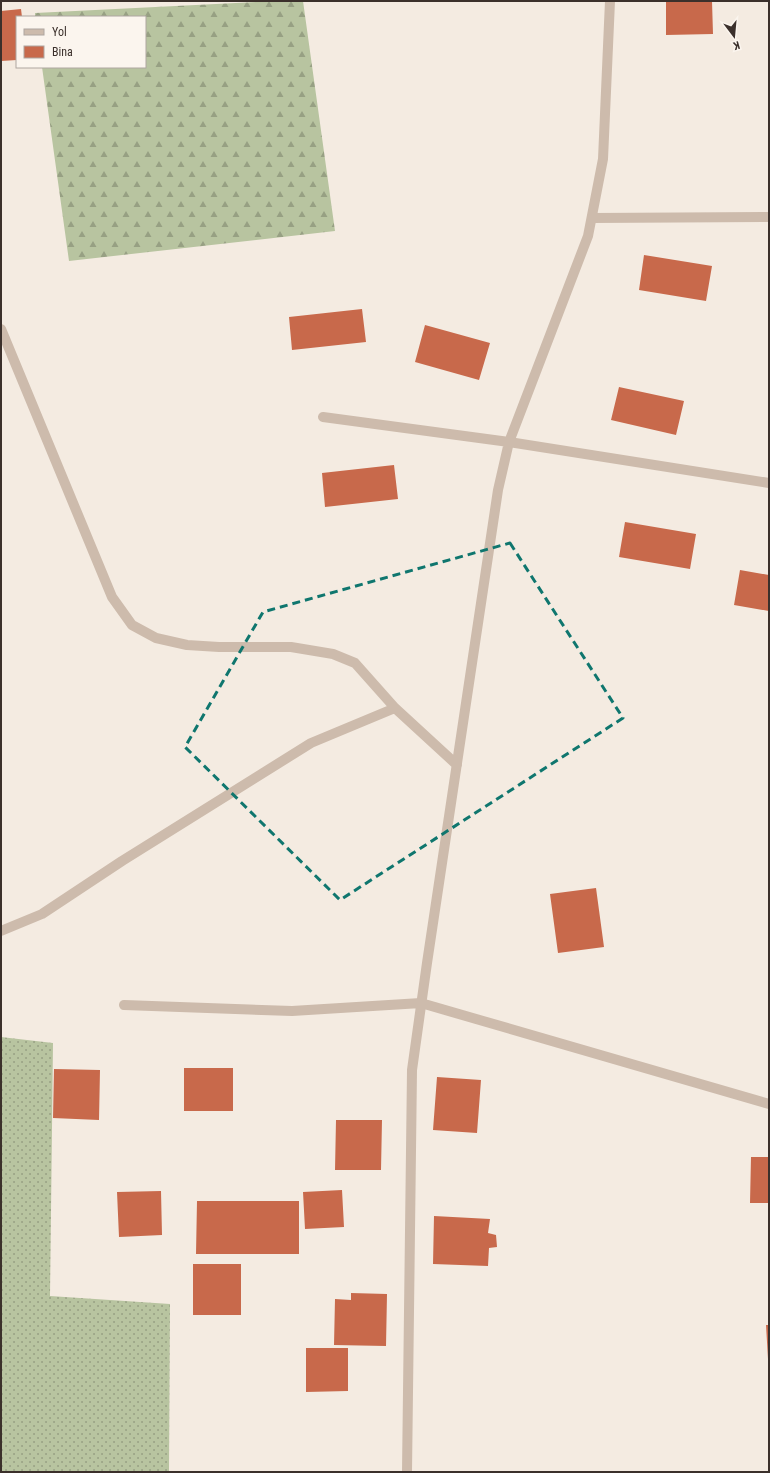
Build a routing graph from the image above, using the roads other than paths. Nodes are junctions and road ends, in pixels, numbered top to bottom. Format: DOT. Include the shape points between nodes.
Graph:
graph roads {
  1 [pos="610,1"];
  2 [pos="769,217"];
  3 [pos="592,218"];
  4 [pos="1,328"];
  5 [pos="323,417"];
  6 [pos="509,442"];
  7 [pos="769,483"];
  8 [pos="395,708"];
  9 [pos="457,765"];
  10 [pos="1,930"];
  11 [pos="421,1003"];
  12 [pos="124,1005"];
  13 [pos="769,1104"];
  14 [pos="407,1472"];
  1 -- 3 [label="street" via="604,159"];
  2 -- 3 [label="street"];
  3 -- 6 [label="street" via="588,236"];
  4 -- 8 [label="street" via="112,597 132,625 156,638 187,645 291,647 333,654 355,663"];
  5 -- 6 [label="street"];
  6 -- 7 [label="street"];
  6 -- 9 [label="street" via="498,490"];
  8 -- 9 [label="street"];
  8 -- 10 [label="street" via="311,743 42,914"];
  9 -- 11 [label="street"];
  11 -- 12 [label="street" via="292,1011"];
  11 -- 13 [label="street"];
  11 -- 14 [label="street" via="412,1070"];
}
